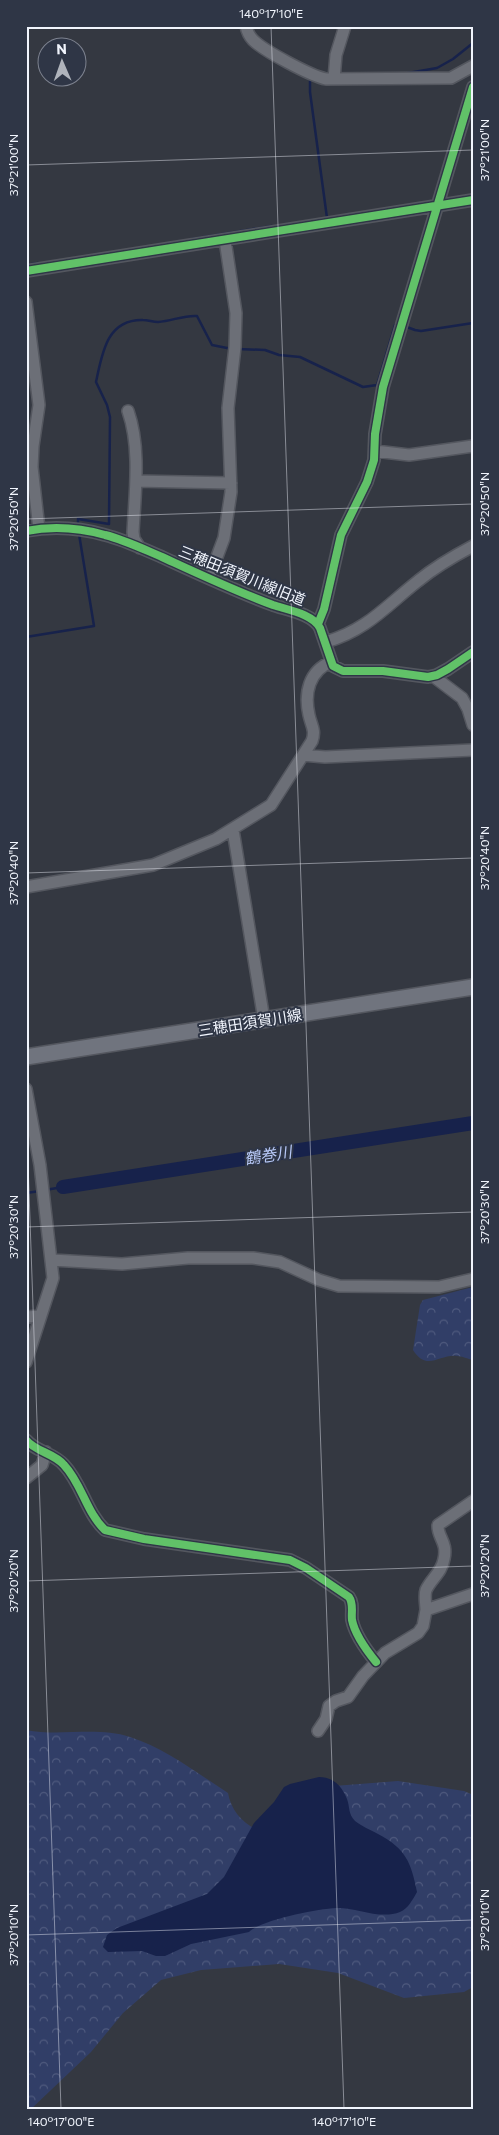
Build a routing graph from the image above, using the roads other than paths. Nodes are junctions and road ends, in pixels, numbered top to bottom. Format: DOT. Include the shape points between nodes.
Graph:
graph roads {
  1 [pos="246,26"];
  2 [pos="345,26"];
  3 [pos="473,66"];
  4 [pos="334,79"];
  5 [pos="473,87"];
  6 [pos="473,200"];
  7 [pos="436,206"];
  8 [pos="225,240"];
  9 [pos="26,271"];
  10 [pos="26,302"];
  11 [pos="128,411"];
  12 [pos="473,446"];
  13 [pos="375,451"];
  14 [pos="136,481"];
  15 [pos="230,483"];
  16 [pos="39,529"];
  17 [pos="26,532"];
  18 [pos="473,546"];
  19 [pos="140,548"];
  20 [pos="209,578"];
  21 [pos="318,624"];
  22 [pos="326,642"];
  23 [pos="473,652"];
  24 [pos="331,662"];
  25 [pos="433,676"];
  26 [pos="473,725"];
  27 [pos="473,750"];
  28 [pos="303,755"];
  29 [pos="233,830"];
  30 [pos="26,887"];
  31 [pos="473,986"];
  32 [pos="264,1020"];
  33 [pos="26,1057"];
  34 [pos="26,1089"];
  35 [pos="52,1260"];
  36 [pos="473,1280"];
  37 [pos="40,1316"];
  38 [pos="26,1317"];
  39 [pos="26,1362"];
  40 [pos="26,1440"];
  41 [pos="46,1452"];
  42 [pos="26,1478"];
  43 [pos="473,1501"];
  44 [pos="473,1594"];
  45 [pos="426,1610"];
  46 [pos="376,1662"];
  47 [pos="318,1731"];
  1 -- 4 [label="street" via="250,37 259,45 308,74"];
  2 -- 4 [label="street" via="336,55"];
  3 -- 4 [label="street" via="451,78"];
  5 -- 7 [label="street"];
  6 -- 7 [label="street"];
  7 -- 8 [label="street"];
  7 -- 13 [label="street" via="383,387"];
  8 -- 9 [label="street"];
  8 -- 15 [label="street" via="236,313 228,408"];
  10 -- 16 [label="street" via="39,405 32,468"];
  11 -- 14 [label="street" via="132,423"];
  12 -- 13 [label="street" via="408,456"];
  13 -- 21 [label="street" via="367,482 341,535"];
  14 -- 15 [label="street"];
  14 -- 19 [label="street" via="133,532"];
  15 -- 20 [label="street" via="224,538"];
  16 -- 17 [label="street, 三穂田須賀川線旧道"];
  16 -- 19 [label="street, 三穂田須賀川線旧道" via="81,530 106,535"];
  18 -- 22 [label="street" via="420,579 367,624"];
  19 -- 20 [label="street, 三穂田須賀川線旧道"];
  20 -- 21 [label="street, 三穂田須賀川線旧道"];
  21 -- 22 [label="street, 三穂田須賀川線旧道"];
  22 -- 24 [label="street, 三穂田須賀川線旧道"];
  23 -- 25 [label="street"];
  24 -- 25 [label="street" via="343,672 383,671"];
  24 -- 28 [label="street" via="315,673 308,687 308,709 314,734"];
  25 -- 26 [label="street" via="462,698"];
  27 -- 28 [label="street" via="324,757"];
  28 -- 29 [label="street" via="271,805"];
  29 -- 30 [label="street" via="153,866"];
  29 -- 32 [label="street"];
  31 -- 32 [label="main road, 三穂田須賀川線"];
  32 -- 33 [label="main road, 三穂田須賀川線"];
  34 -- 35 [label="street" via="40,1164"];
  35 -- 36 [label="street" via="122,1264 188,1258 253,1258 280,1262 339,1286 439,1287"];
  35 -- 37 [label="street" via="52,1278"];
  37 -- 38 [label="street"];
  37 -- 39 [label="street"];
  40 -- 41 [label="street"];
  41 -- 42 [label="street" via="42,1465"];
  41 -- 46 [label="street" via="57,1457 69,1470 105,1530 144,1539 290,1560 306,1568 349,1597 352,1622"];
  43 -- 45 [label="street" via="438,1525 446,1546 445,1558 426,1590"];
  44 -- 45 [label="street"];
  45 -- 46 [label="street" via="423,1626 418,1632"];
  46 -- 47 [label="street" via="348,1696 329,1706"];
}
